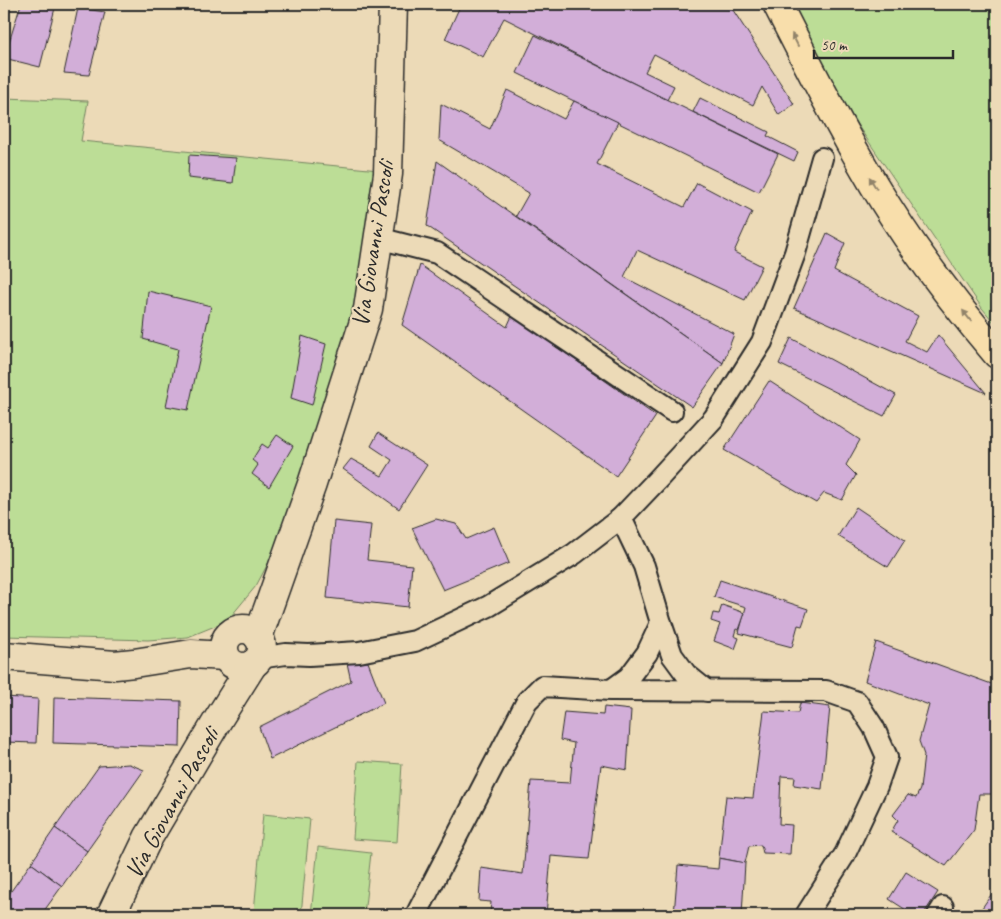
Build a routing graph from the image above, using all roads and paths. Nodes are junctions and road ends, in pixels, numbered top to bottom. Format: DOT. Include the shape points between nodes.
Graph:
graph roads {
  1 [pos="394,4"];
  2 [pos="777,4"];
  3 [pos="822,158"];
  4 [pos="378,238"];
  5 [pos="997,354"];
  6 [pos="672,411"];
  7 [pos="621,518"];
  8 [pos="661,623"];
  9 [pos="244,648"];
  10 [pos="4,656"];
  11 [pos="611,690"];
  12 [pos="707,691"];
  13 [pos="111,915"];
  14 [pos="416,915"];
  15 [pos="806,915"];
  1 -- 4 [label="street, Via Giovanni Pascoli" via="388,174"];
  5 -- 2 [label="highway, one-way" via="925,262 874,186"];
  3 -- 7 [label="street" via="795,253 762,342 714,418"];
  4 -- 6 [label="street" via="437,253"];
  4 -- 9 [label="street, Via Giovanni Pascoli" via="368,309 312,484 284,562"];
  7 -- 8 [label="street" via="644,566"];
  7 -- 9 [label="street" via="574,554 489,606 415,641 359,652 309,655"];
  8 -- 11 [label="street" via="647,653 629,677"];
  8 -- 12 [label="street" via="672,655 686,674"];
  9 -- 10 [label="street" via="115,665"];
  9 -- 13 [label="street, Via Giovanni Pascoli" via="219,718 148,838"];
  11 -- 12 [label="street"];
  11 -- 14 [label="street" via="542,686 527,701"];
  12 -- 15 [label="street" via="826,691 857,702 887,757 845,854"];
}
